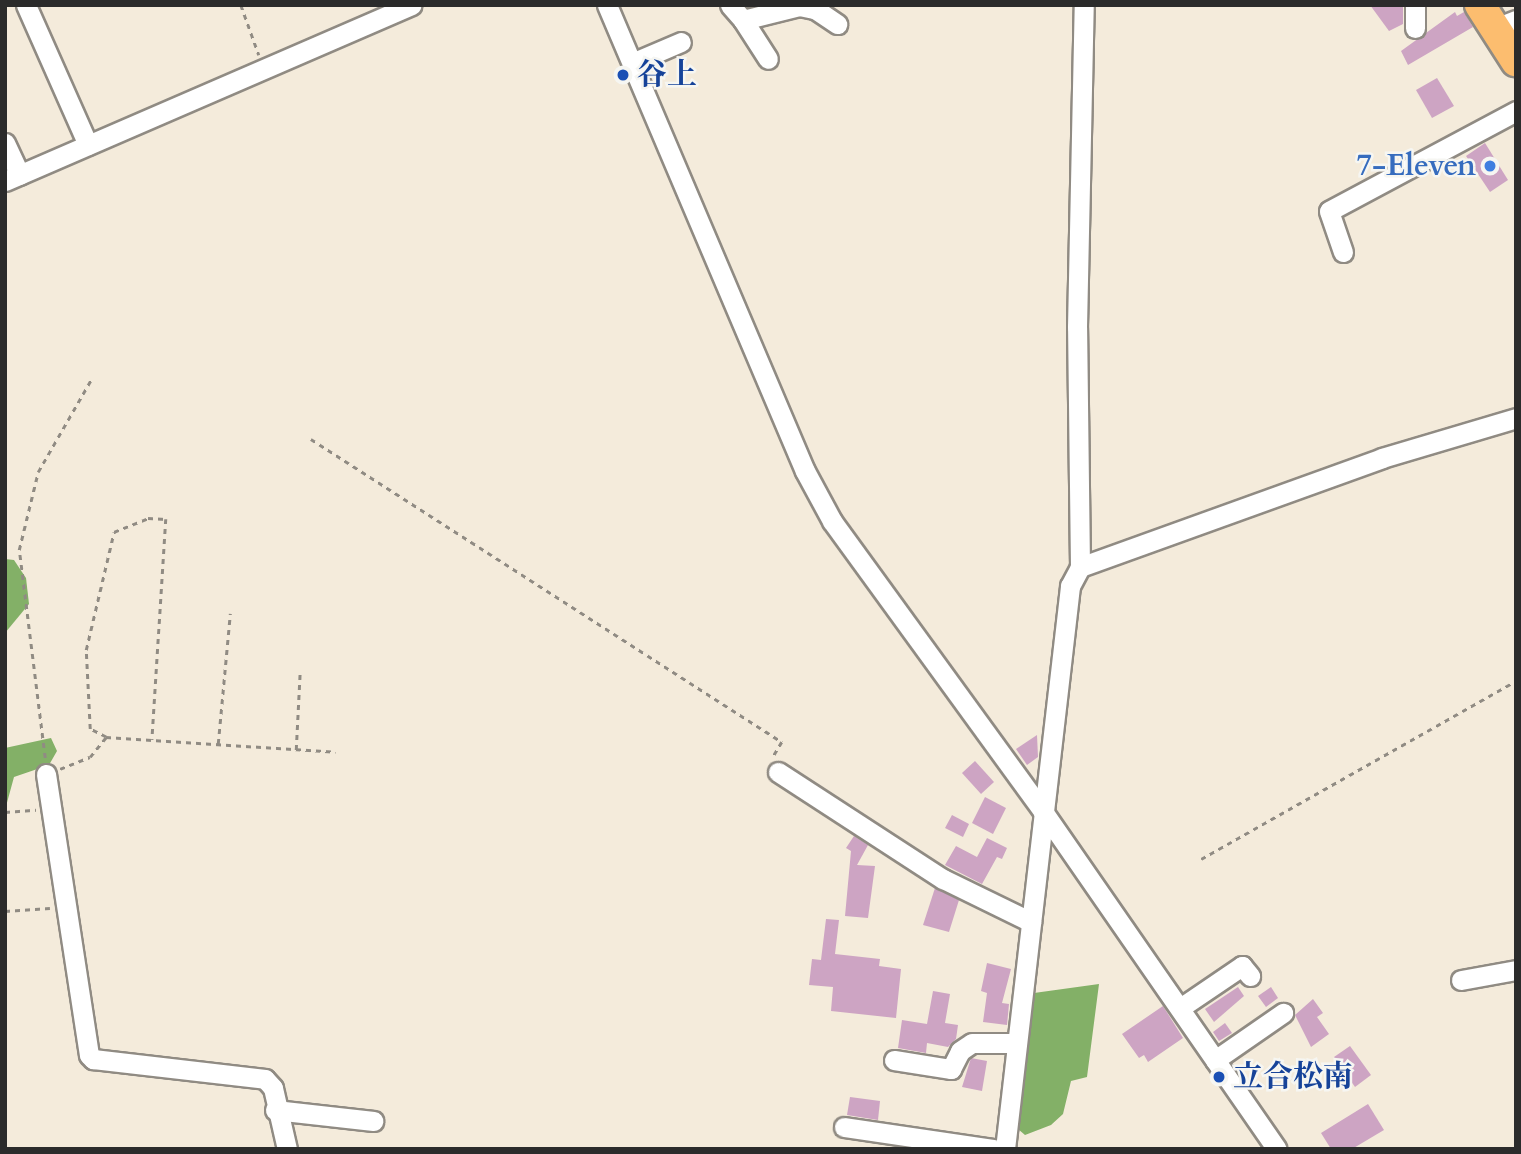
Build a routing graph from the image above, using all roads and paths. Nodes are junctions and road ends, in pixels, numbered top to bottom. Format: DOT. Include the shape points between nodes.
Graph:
graph roads {
  1 [pos="26,5"];
  2 [pos="241,5"];
  3 [pos="412,5"];
  4 [pos="607,5"];
  5 [pos="1084,5"];
  6 [pos="1415,5"];
  7 [pos="736,13"];
  8 [pos="1497,18"];
  9 [pos="837,24"];
  10 [pos="1415,29"];
  11 [pos="681,42"];
  12 [pos="768,59"];
  13 [pos="1516,61"];
  14 [pos="632,63"];
  15 [pos="264,68"];
  16 [pos="1516,111"];
  17 [pos="5,143"];
  18 [pos="88,145"];
  19 [pos="12,178"];
  20 [pos="1343,252"];
  21 [pos="91,380"];
  22 [pos="1516,418"];
  23 [pos="311,439"];
  24 [pos="1080,567"];
  25 [pos="230,614"];
  26 [pos="300,672"];
  27 [pos="1516,681"];
  28 [pos="106,737"];
  29 [pos="152,740"];
  30 [pos="218,744"];
  31 [pos="296,750"];
  32 [pos="335,752"];
  33 [pos="778,772"];
  34 [pos="46,774"];
  35 [pos="53,809"];
  36 [pos="1042,810"];
  37 [pos="5,812"];
  38 [pos="1201,859"];
  39 [pos="67,907"];
  40 [pos="5,911"];
  41 [pos="1031,922"];
  42 [pos="1516,970"];
  43 [pos="1250,976"];
  44 [pos="1461,979"];
  45 [pos="1180,1008"];
  46 [pos="1283,1013"];
  47 [pos="1017,1043"];
  48 [pos="894,1060"];
  49 [pos="1215,1060"];
  50 [pos="275,1110"];
  51 [pos="373,1121"];
  52 [pos="844,1127"];
  53 [pos="287,1149"];
  54 [pos="993,1149"];
  55 [pos="1005,1149"];
  56 [pos="1277,1149"];
  1 -- 18 [label="street"];
  2 -- 15 [label="path"];
  3 -- 15 [label="street"];
  4 -- 14 [label="street"];
  5 -- 24 [label="street" via="1077,327"];
  6 -- 10 [label="street"];
  7 -- 9 [label="street" via="799,6 815,9"];
  7 -- 12 [label="street"];
  8 -- 13 [label="highway"];
  11 -- 14 [label="street"];
  14 -- 36 [label="street" via="805,471 832,521"];
  15 -- 18 [label="street"];
  16 -- 20 [label="street" via="1329,211"];
  17 -- 19 [label="street"];
  18 -- 19 [label="street"];
  21 -- 34 [label="path" via="38,472 19,550 42,711"];
  22 -- 24 [label="street" via="1382,458"];
  23 -- 33 [label="path" via="782,742 773,758"];
  24 -- 36 [label="street" via="1070,586"];
  25 -- 30 [label="path"];
  26 -- 31 [label="path"];
  27 -- 38 [label="path"];
  28 -- 29 [label="path"];
  28 -- 29 [label="path" via="90,729 86,650 114,532 148,518 166,519"];
  28 -- 34 [label="path" via="90,757"];
  29 -- 30 [label="path"];
  30 -- 31 [label="path"];
  31 -- 32 [label="path"];
  33 -- 41 [label="street" via="943,879"];
  34 -- 35 [label="street"];
  35 -- 37 [label="path"];
  35 -- 39 [label="street"];
  36 -- 41 [label="street"];
  36 -- 45 [label="street"];
  39 -- 40 [label="path"];
  39 -- 50 [label="street" via="93,1059 265,1079 273,1088"];
  41 -- 47 [label="street"];
  42 -- 44 [label="street"];
  43 -- 45 [label="street" via="1242,966"];
  45 -- 49 [label="street"];
  46 -- 49 [label="street"];
  47 -- 48 [label="street" via="972,1043 960,1051 951,1069"];
  47 -- 55 [label="street"];
  49 -- 56 [label="street"];
  50 -- 51 [label="street"];
  50 -- 53 [label="street"];
  52 -- 54 [label="street"];
}
